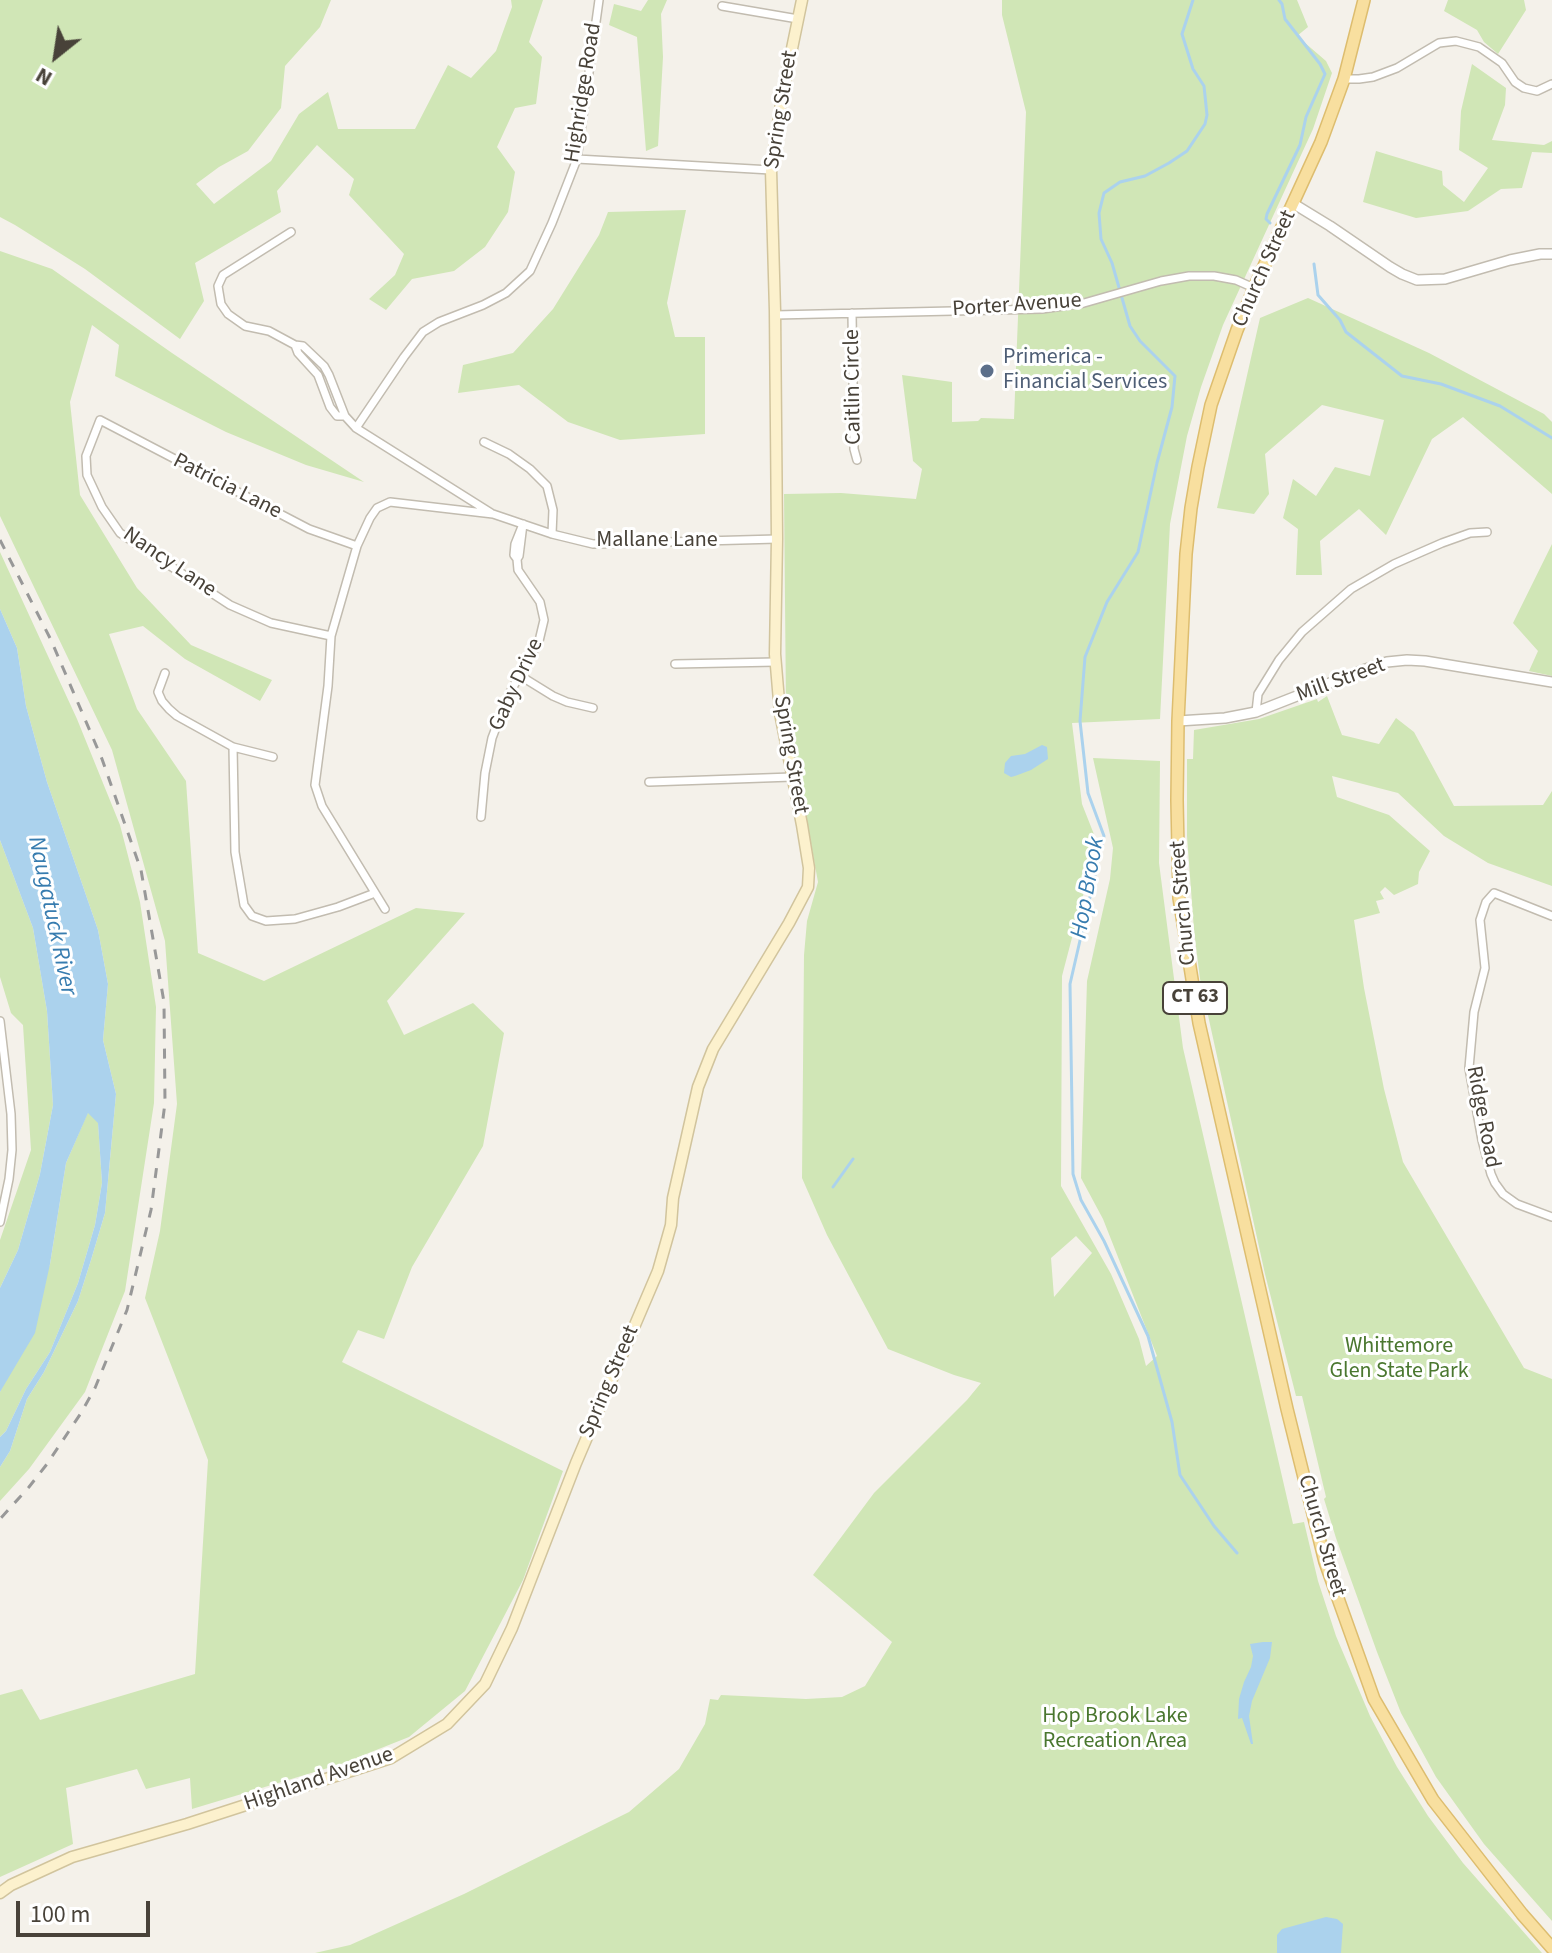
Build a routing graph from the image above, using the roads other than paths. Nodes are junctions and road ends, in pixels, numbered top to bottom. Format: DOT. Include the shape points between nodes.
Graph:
graph roads {
  1 [pos="599,0"];
  2 [pos="802,0"];
  3 [pos="1364,0"];
  4 [pos="722,6"];
  5 [pos="798,19"];
  6 [pos="1344,79"];
  7 [pos="1552,84"];
  8 [pos="577,159"];
  9 [pos="771,170"];
  10 [pos="1294,204"];
  11 [pos="291,232"];
  12 [pos="1552,254"];
  13 [pos="1254,288"];
  14 [pos="852,313"];
  15 [pos="775,315"];
  16 [pos="100,420"];
  17 [pos="356,428"];
  18 [pos="484,442"];
  19 [pos="857,460"];
  20 [pos="493,514"];
  21 [pos="523,524"];
  22 [pos="1487,532"];
  23 [pos="552,534"];
  24 [pos="777,539"];
  25 [pos="357,546"];
  26 [pos="331,636"];
  27 [pos="776,662"];
  28 [pos="675,664"];
  29 [pos="165,673"];
  30 [pos="519,675"];
  31 [pos="1552,682"];
  32 [pos="593,708"];
  33 [pos="1256,712"];
  34 [pos="1178,721"];
  35 [pos="233,747"];
  36 [pos="273,757"];
  37 [pos="792,777"];
  38 [pos="649,782"];
  39 [pos="481,817"];
  40 [pos="375,893"];
  41 [pos="385,909"];
  42 [pos="1552,916"];
  43 [pos="0,1021"];
  44 [pos="1552,1217"];
  45 [pos="0,1222"];
  46 [pos="576,1463"];
  47 [pos="0,1893"];
  48 [pos="1552,1948"];
  1 -- 8 [label="street, Highridge Road"];
  2 -- 5 [label="main road, Spring Street"];
  3 -- 6 [label="main road, Church Street / CT 63"];
  4 -- 5 [label="street"];
  5 -- 9 [label="main road, Spring Street"];
  6 -- 7 [label="street" via="1373,77 1439,43 1456,41 1479,47 1524,88 1537,91"];
  6 -- 10 [label="main road, Church Street / CT 63"];
  8 -- 9 [label="street"];
  8 -- 17 [label="street, Highridge Road" via="530,271 506,293 423,332"];
  9 -- 15 [label="main road, Spring Street"];
  10 -- 12 [label="street" via="1417,280 1445,279"];
  10 -- 13 [label="main road, Church Street / CT 63"];
  11 -- 17 [label="street, Mallane Lane" via="223,275 218,286 221,304 245,326 303,346 324,366 345,416"];
  13 -- 14 [label="street, Porter Avenue" via="1201,275 1042,309"];
  13 -- 34 [label="main road, Church Street / CT 63" via="1211,405 1191,508"];
  14 -- 15 [label="street, Porter Avenue"];
  14 -- 19 [label="street, Caitlin Circle"];
  15 -- 24 [label="main road, Spring Street"];
  16 -- 25 [label="street, Patricia Lane" via="309,529"];
  16 -- 26 [label="street, Nancy Lane" via="86,456 87,475 120,533 230,605 271,623"];
  17 -- 20 [label="street, Mallane Lane"];
  18 -- 23 [label="street" via="509,454 547,486"];
  20 -- 21 [label="street, Mallane Lane"];
  20 -- 25 [label="street, Mallane Lane" via="390,502 377,508"];
  21 -- 23 [label="street, Mallane Lane"];
  21 -- 30 [label="street, Gaby Drive" via="514,555 544,620 539,641"];
  22 -- 33 [label="street" via="1442,543 1351,589 1279,660 1258,694"];
  23 -- 24 [label="street, Mallane Lane" via="593,544"];
  24 -- 27 [label="main road, Spring Street"];
  25 -- 26 [label="street, Mallane Lane"];
  26 -- 40 [label="street, Mallane Lane" via="315,785 322,806"];
  27 -- 28 [label="street"];
  27 -- 37 [label="main road, Spring Street"];
  29 -- 35 [label="street" via="158,692 169,709"];
  30 -- 32 [label="street" via="553,696"];
  30 -- 39 [label="street, Gaby Drive" via="492,738"];
  31 -- 33 [label="street, Mill Street" via="1407,660 1387,662"];
  33 -- 34 [label="street, Mill Street"];
  34 -- 48 [label="main road, Church Street / CT 63" via="1179,898 1199,1023 1325,1562 1374,1699 1433,1800"];
  35 -- 36 [label="street"];
  35 -- 40 [label="street" via="235,852 244,905 252,916 266,921 295,919"];
  37 -- 38 [label="street"];
  37 -- 46 [label="main road, Spring Street" via="808,887 713,1049 698,1087 658,1271"];
  40 -- 41 [label="street, Mallane Lane"];
  42 -- 44 [label="street, Ridge Road" via="1494,893 1486,902 1480,920 1485,968 1469,1068 1491,1174 1503,1194 1517,1204"];
  43 -- 45 [label="street" via="12,1150"];
  46 -- 47 [label="main road, Highland Avenue" via="485,1684 447,1724 391,1758 72,1857"];
}
